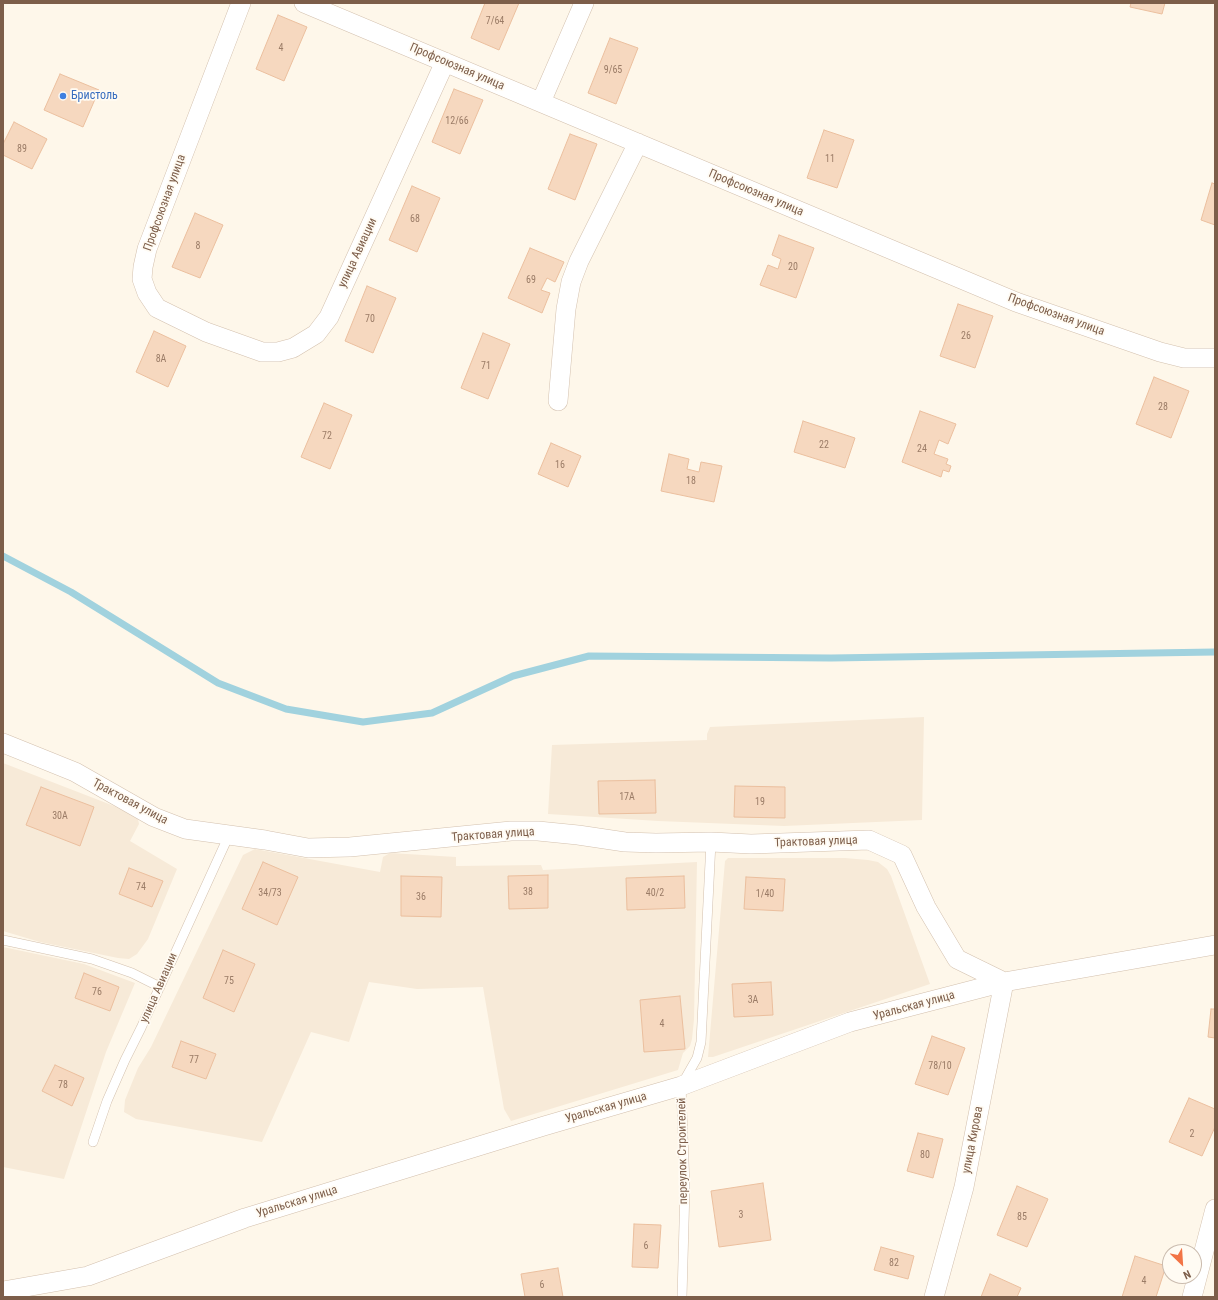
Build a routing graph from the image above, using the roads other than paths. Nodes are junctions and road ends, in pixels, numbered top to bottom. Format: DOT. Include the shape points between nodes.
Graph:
graph roads {
  1 [pos="241,3"];
  2 [pos="304,3"];
  3 [pos="584,3"];
  4 [pos="445,62"];
  5 [pos="541,102"];
  6 [pos="638,143"];
  7 [pos="206,332"];
  8 [pos="1215,358"];
  9 [pos="558,401"];
  10 [pos="3,743"];
  11 [pos="229,835"];
  12 [pos="711,842"];
  13 [pos="3,940"];
  14 [pos="1215,945"];
  15 [pos="1004,982"];
  16 [pos="160,987"];
  17 [pos="681,1086"];
  18 [pos="93,1142"];
  19 [pos="1215,1209"];
  20 [pos="3,1291"];
  21 [pos="682,1297"];
  22 [pos="934,1297"];
  23 [pos="1192,1297"];
  1 -- 7 [label="street, Профсоюзная улица" via="147,249 143,268 142,279 157,308"];
  2 -- 4 [label="street, Профсоюзная улица"];
  3 -- 5 [label="street"];
  4 -- 5 [label="street, Профсоюзная улица"];
  4 -- 7 [label="street, улица Авиации" via="330,317 316,334 293,348 278,352 262,352"];
  5 -- 6 [label="street, Профсоюзная улица"];
  6 -- 8 [label="street, Профсоюзная улица" via="1016,302 1160,352 1184,358"];
  6 -- 9 [label="street" via="571,282 566,309"];
  10 -- 11 [label="street, Трактовая улица" via="75,772 154,817 185,829"];
  11 -- 12 [label="street, Трактовая улица" via="308,848 350,847 511,831 538,831 625,842"];
  11 -- 16 [label="lane, улица Авиации"];
  12 -- 15 [label="street, Трактовая улица" via="751,844 869,840 902,855 926,906 957,959"];
  12 -- 17 [label="lane, переулок Строителей" via="701,1042 697,1058"];
  13 -- 16 [label="lane" via="92,959 132,973"];
  14 -- 15 [label="street, Уральская улица"];
  15 -- 17 [label="street, Уральская улица" via="850,1022"];
  15 -- 22 [label="street, улица Кирова" via="964,1187"];
  16 -- 18 [label="lane, улица Авиации" via="122,1066"];
  17 -- 20 [label="street, Уральская улица" via="245,1218 88,1276"];
  17 -- 21 [label="lane, переулок Строителей" via="684,1187"];
  19 -- 23 [label="street"];
}
